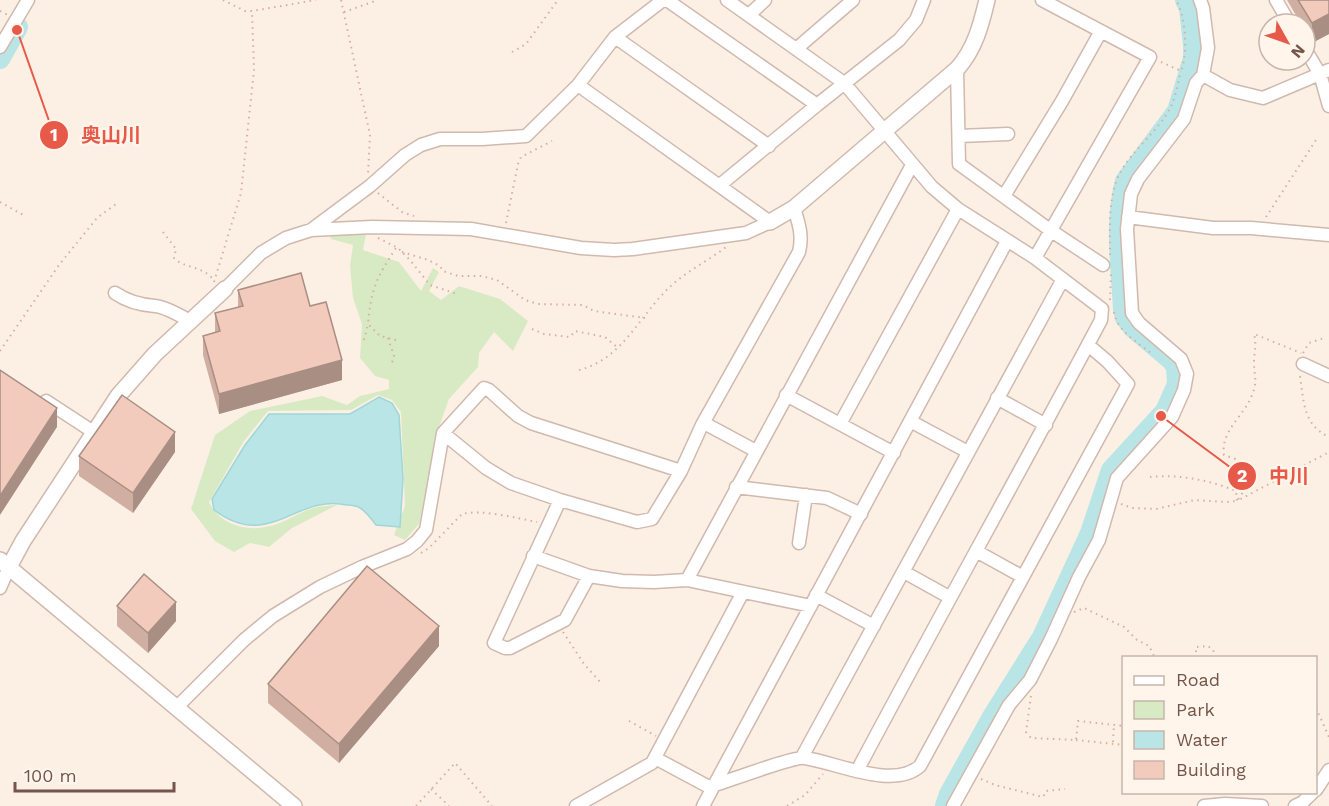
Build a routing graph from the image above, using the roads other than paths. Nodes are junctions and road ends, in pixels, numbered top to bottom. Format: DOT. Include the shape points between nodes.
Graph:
graph roads {
  1 [pos="28,0"];
  2 [pos="665,0"];
  3 [pos="727,0"];
  4 [pos="765,0"];
  5 [pos="854,0"];
  6 [pos="924,0"];
  7 [pos="987,0"];
  8 [pos="1200,0"];
  9 [pos="1049,2"];
  10 [pos="748,15"];
  11 [pos="1101,31"];
  12 [pos="615,37"];
  13 [pos="0,47"];
  14 [pos="796,49"];
  15 [pos="957,69"];
  16 [pos="1324,72"];
  17 [pos="1203,75"];
  18 [pos="844,82"];
  19 [pos="578,85"];
  20 [pos="817,105"];
  21 [pos="1329,106"];
  22 [pos="884,132"];
  23 [pos="1008,134"];
  24 [pos="959,136"];
  25 [pos="769,146"];
  26 [pos="912,165"];
  27 [pos="720,186"];
  28 [pos="1004,196"];
  29 [pos="794,208"];
  30 [pos="958,209"];
  31 [pos="1128,217"];
  32 [pos="770,222"];
  33 [pos="311,230"];
  34 [pos="1050,230"];
  35 [pos="1329,234"];
  36 [pos="1007,241"];
  37 [pos="1035,258"];
  38 [pos="1103,266"];
  39 [pos="1063,279"];
  40 [pos="218,289"];
  41 [pos="116,293"];
  42 [pos="190,321"];
  43 [pos="1088,345"];
  44 [pos="1303,359"];
  45 [pos="1329,376"];
  46 [pos="786,395"];
  47 [pos="40,397"];
  48 [pos="997,398"];
  49 [pos="910,421"];
  50 [pos="704,423"];
  51 [pos="840,424"];
  52 [pos="1046,425"];
  53 [pos="95,433"];
  54 [pos="443,433"];
  55 [pos="756,450"];
  56 [pos="968,452"];
  57 [pos="894,453"];
  58 [pos="681,471"];
  59 [pos="736,488"];
  60 [pos="806,495"];
  61 [pos="560,500"];
  62 [pos="861,514"];
  63 [pos="799,543"];
  64 [pos="976,551"];
  65 [pos="533,556"];
  66 [pos="4,564"];
  67 [pos="904,572"];
  68 [pos="590,576"];
  69 [pos="1023,577"];
  70 [pos="687,580"];
  71 [pos="0,588"];
  72 [pos="743,592"];
  73 [pos="950,597"];
  74 [pos="813,601"];
  75 [pos="874,626"];
  76 [pos="177,707"];
  77 [pos="802,757"];
  78 [pos="655,758"];
  79 [pos="1329,770"];
  80 [pos="856,771"];
  81 [pos="712,787"];
  82 [pos="1317,787"];
  83 [pos="1312,794"];
  84 [pos="294,806"];
  85 [pos="576,806"];
  86 [pos="703,806"];
  87 [pos="953,806"];
  88 [pos="1204,806"];
  89 [pos="1262,806"];
  90 [pos="1295,806"];
  1 -- 13 [label="street"];
  2 -- 12 [label="street"];
  2 -- 20 [label="street"];
  3 -- 10 [label="street"];
  4 -- 10 [label="street"];
  5 -- 14 [label="street"];
  6 -- 18 [label="street" via="916,20 899,40"];
  7 -- 15 [label="street" via="979,33"];
  8 -- 17 [label="street" via="1208,48"];
  9 -- 11 [label="street"];
  10 -- 14 [label="street"];
  11 -- 28 [label="street"];
  11 -- 34 [label="street" via="1150,57"];
  12 -- 19 [label="street"];
  12 -- 25 [label="street"];
  14 -- 18 [label="street"];
  15 -- 22 [label="street"];
  15 -- 24 [label="street"];
  16 -- 17 [label="street" via="1263,98 1230,90"];
  16 -- 21 [label="street"];
  17 -- 31 [label="street" via="1196,83 1184,119 1133,186"];
  18 -- 20 [label="street"];
  18 -- 22 [label="street"];
  19 -- 27 [label="street"];
  19 -- 33 [label="street" via="526,136 440,139 421,145"];
  20 -- 25 [label="street"];
  22 -- 26 [label="street"];
  22 -- 29 [label="street"];
  23 -- 24 [label="street"];
  24 -- 28 [label="street" via="959,164"];
  25 -- 27 [label="street"];
  26 -- 30 [label="street"];
  26 -- 46 [label="street"];
  27 -- 32 [label="street"];
  28 -- 34 [label="street"];
  29 -- 32 [label="street"];
  29 -- 50 [label="street" via="802,242 799,252"];
  30 -- 36 [label="street"];
  30 -- 51 [label="street"];
  31 -- 35 [label="street" via="1213,228"];
  31 -- 87 [label="street" via="1132,313 1181,359 1187,381 1172,417 1117,478 1099,540 1052,639 1030,680 1009,705"];
  32 -- 33 [label="street" via="746,232 614,250 471,229"];
  33 -- 40 [label="street" via="286,238 261,253"];
  34 -- 37 [label="street"];
  34 -- 38 [label="street"];
  36 -- 37 [label="street"];
  36 -- 49 [label="street"];
  37 -- 39 [label="street"];
  39 -- 43 [label="street" via="1102,309 1101,320"];
  39 -- 48 [label="street"];
  40 -- 42 [label="street"];
  41 -- 42 [label="street" via="131,302 156,306"];
  42 -- 53 [label="street" via="140,370"];
  43 -- 52 [label="street"];
  43 -- 69 [label="street" via="1128,384"];
  44 -- 45 [label="street"];
  46 -- 51 [label="street"];
  46 -- 55 [label="street"];
  47 -- 53 [label="street"];
  48 -- 52 [label="street"];
  48 -- 56 [label="street"];
  49 -- 56 [label="street"];
  49 -- 57 [label="street"];
  50 -- 55 [label="street"];
  50 -- 58 [label="street"];
  51 -- 57 [label="street"];
  52 -- 64 [label="street"];
  53 -- 66 [label="street"];
  54 -- 58 [label="street" via="483,388 531,423"];
  54 -- 61 [label="street" via="499,477"];
  54 -- 76 [label="street" via="426,530 417,541 320,587 273,616"];
  55 -- 59 [label="street"];
  56 -- 67 [label="street"];
  57 -- 62 [label="street"];
  58 -- 61 [label="street" via="655,515 646,521 637,522"];
  59 -- 60 [label="street"];
  59 -- 70 [label="street"];
  60 -- 62 [label="street" via="827,498"];
  60 -- 63 [label="street"];
  61 -- 65 [label="street"];
  62 -- 74 [label="street"];
  64 -- 69 [label="street"];
  64 -- 73 [label="street"];
  65 -- 68 [label="street"];
  65 -- 68 [label="street" via="494,643 505,648 565,620"];
  66 -- 71 [label="street"];
  66 -- 76 [label="street"];
  67 -- 73 [label="street"];
  67 -- 75 [label="street"];
  68 -- 70 [label="street" via="638,582"];
  69 -- 80 [label="street" via="920,766 897,777"];
  70 -- 72 [label="street"];
  72 -- 74 [label="street"];
  72 -- 78 [label="street"];
  73 -- 80 [label="street"];
  74 -- 75 [label="street"];
  74 -- 81 [label="street"];
  75 -- 77 [label="street"];
  76 -- 84 [label="street"];
  77 -- 80 [label="street"];
  77 -- 81 [label="street"];
  78 -- 81 [label="street"];
  78 -- 85 [label="street"];
  79 -- 82 [label="street"];
  81 -- 86 [label="street"];
  83 -- 90 [label="street"];
  88 -- 89 [label="street"];
}
